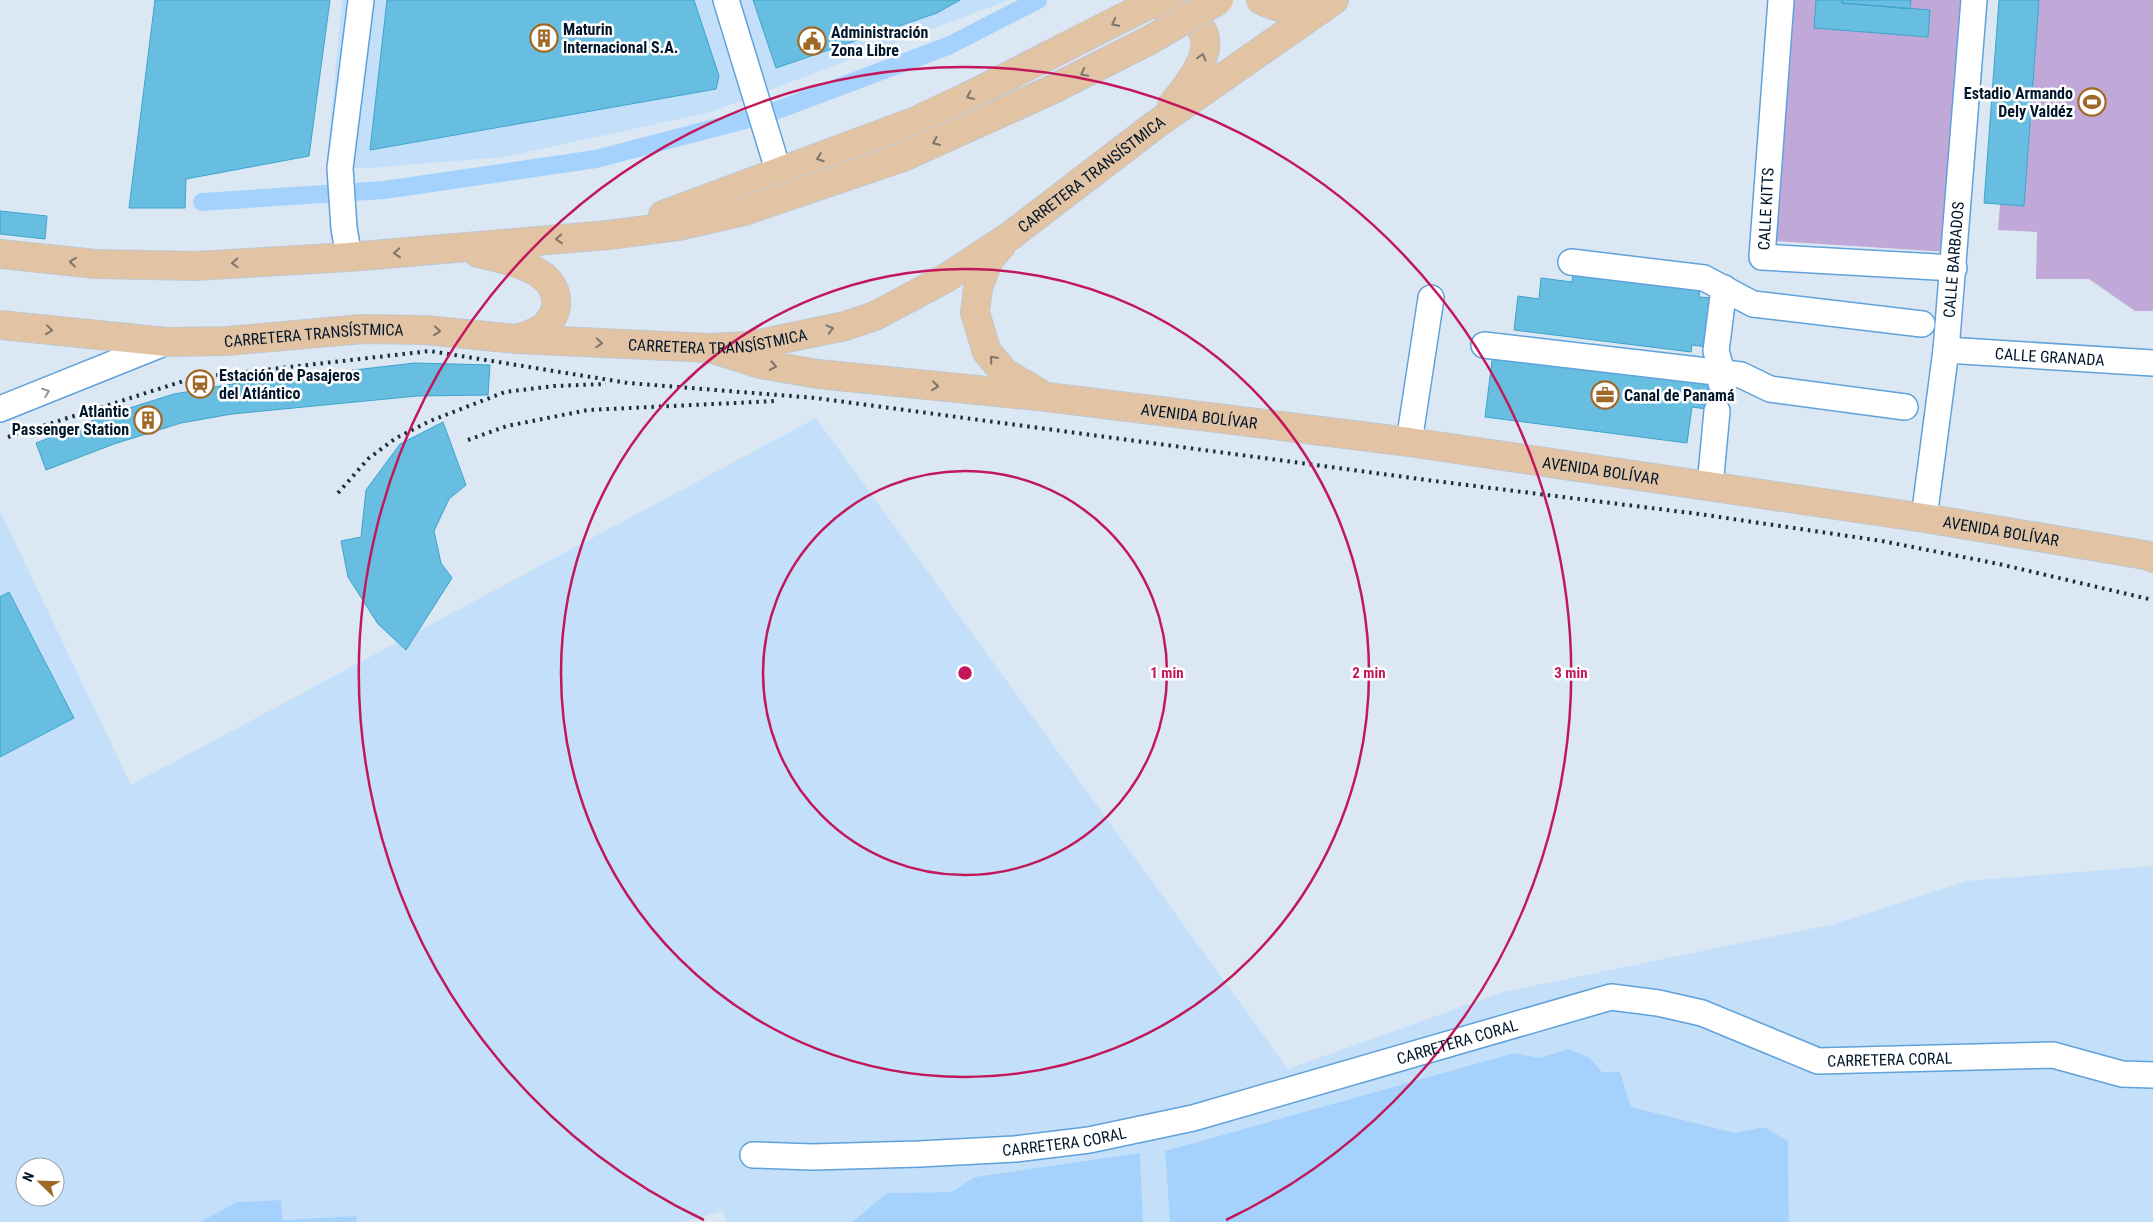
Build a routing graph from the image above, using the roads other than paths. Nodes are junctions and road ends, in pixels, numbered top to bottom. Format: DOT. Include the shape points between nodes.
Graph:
graph roads {
  1 [pos="361,0"];
  2 [pos="726,0"];
  3 [pos="1219,0"];
  4 [pos="1261,0"];
  5 [pos="1781,0"];
  6 [pos="1974,0"];
  7 [pos="1329,4"];
  8 [pos="1151,5"];
  9 [pos="1155,125"];
  10 [pos="779,173"];
  11 [pos="608,235"];
  12 [pos="1010,236"];
  13 [pos="456,248"];
  14 [pos="0,254"];
  15 [pos="349,257"];
  16 [pos="1571,262"];
  17 [pos="1954,268"];
  18 [pos="1724,288"];
  19 [pos="1431,298"];
  20 [pos="1922,324"];
  21 [pos="0,325"];
  22 [pos="517,339"];
  23 [pos="167,342"];
  24 [pos="1484,345"];
  25 [pos="710,348"];
  26 [pos="1946,350"];
  27 [pos="2153,363"];
  28 [pos="1721,378"];
  29 [pos="1047,397"];
  30 [pos="1905,407"];
  31 [pos="0,409"];
  32 [pos="1717,410"];
  33 [pos="1409,442"];
  34 [pos="1710,486"];
  35 [pos="1924,518"];
  36 [pos="2150,555"];
  37 [pos="2153,1075"];
  38 [pos="754,1154"];
  1 -- 15 [label="street" via="340,168"];
  2 -- 10 [label="street"];
  3 -- 11 [label="main road, one-way, bridge" via="1148,41 1049,91 903,157 744,211 678,226"];
  4 -- 7 [label="main road" via="1292,10"];
  5 -- 17 [label="street, CALLE KITTS" via="1762,258"];
  6 -- 17 [label="street, CALLE BARBADOS"];
  7 -- 9 [label="main road, CARRETERA TRANSÍSTMICA"];
  9 -- 8 [label="main road, one-way" via="1192,80 1203,58 1205,38 1200,25 1188,16"];
  8 -- 10 [label="main road, one-way" via="916,121"];
  9 -- 12 [label="main road, CARRETERA TRANSÍSTMICA"];
  10 -- 11 [label="main road"];
  11 -- 13 [label="main road, one-way"];
  25 -- 12 [label="main road, CARRETERA TRANSÍSTMICA, one-way" via="749,346 815,333 875,316 946,278"];
  29 -- 12 [label="main road, AVENIDA BOLÍVAR, one-way" via="1005,373 987,352 975,313 978,288 988,261"];
  13 -- 15 [label="main road, one-way"];
  13 -- 22 [label="main road" via="527,267 550,284 557,301 554,314 540,329"];
  15 -- 14 [label="main road, one-way" via="196,266 96,264"];
  16 -- 18 [label="street" via="1704,278"];
  17 -- 26 [label="street, CALLE BARBADOS"];
  18 -- 20 [label="street" via="1753,304"];
  18 -- 28 [label="street" via="1716,351"];
  19 -- 33 [label="street"];
  21 -- 23 [label="main road, CARRETERA TRANSÍSTMICA, one-way"];
  23 -- 22 [label="main road, CARRETERA TRANSÍSTMICA, one-way" via="227,341 363,329 425,330"];
  22 -- 25 [label="main road, CARRETERA TRANSÍSTMICA, one-way"];
  31 -- 23 [label="street, one-way"];
  24 -- 28 [label="street"];
  25 -- 29 [label="main road, AVENIDA BOLÍVAR, one-way" via="760,364 818,374"];
  26 -- 27 [label="street, CALLE GRANADA"];
  26 -- 35 [label="street, CALLE BARBADOS"];
  28 -- 30 [label="street" via="1741,375 1770,389"];
  29 -- 33 [label="main road, AVENIDA BOLÍVAR"];
  32 -- 34 [label="street"];
  33 -- 34 [label="main road, AVENIDA BOLÍVAR"];
  34 -- 35 [label="main road, AVENIDA BOLÍVAR"];
  35 -- 36 [label="main road, AVENIDA BOLÍVAR"];
  37 -- 38 [label="street, CARRETERA CORAL" via="2122,1074 2053,1055 1818,1061 1702,1013 1611,997 1193,1118 1089,1140 1014,1149 919,1154 813,1157"];
}
